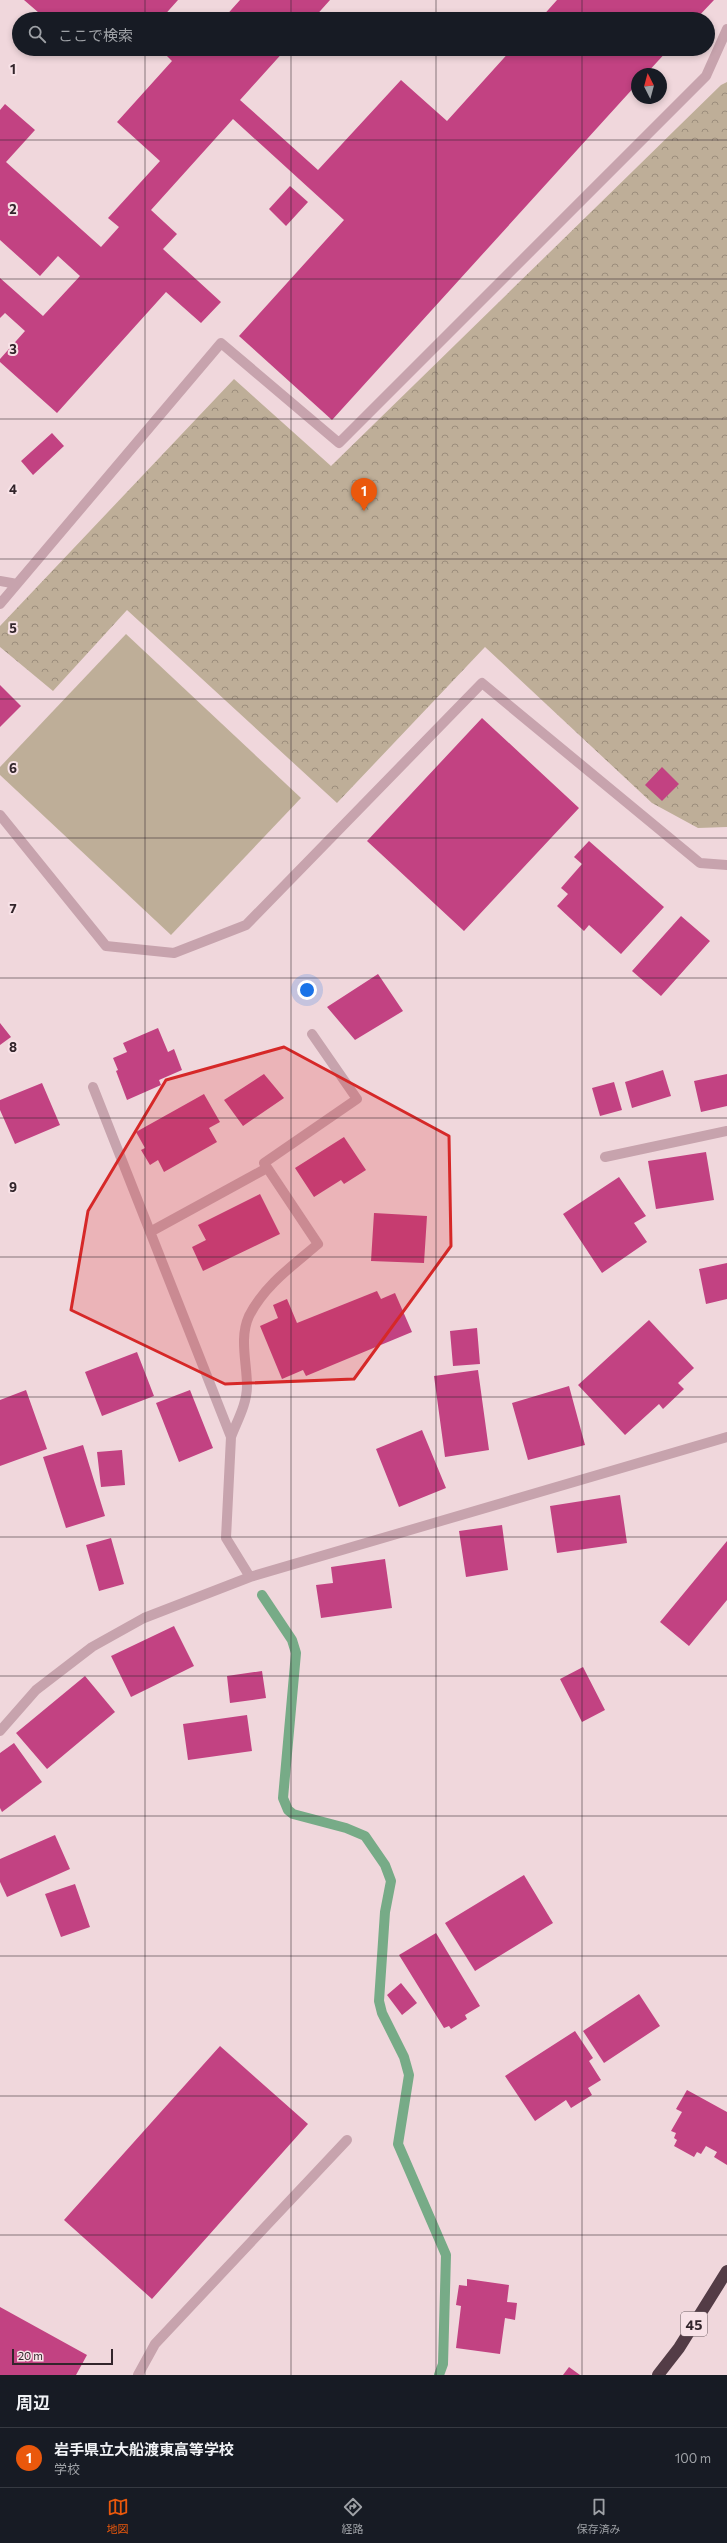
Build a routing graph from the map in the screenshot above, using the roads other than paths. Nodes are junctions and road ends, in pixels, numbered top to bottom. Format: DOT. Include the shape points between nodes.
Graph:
graph roads {
  1 [pos="727,29"];
  2 [pos="715,56"];
  3 [pos="715,56"];
  4 [pos="0,582"];
  5 [pos="17,584"];
  6 [pos="0,604"];
  7 [pos="0,815"];
  8 [pos="727,865"];
  9 [pos="312,1034"];
  10 [pos="93,1087"];
  11 [pos="727,1131"];
  12 [pos="605,1157"];
  13 [pos="267,1168"];
  14 [pos="150,1232"];
  15 [pos="231,1437"];
  16 [pos="727,1437"];
  17 [pos="250,1577"];
  18 [pos="0,1731"];
  19 [pos="347,2140"];
  20 [pos="727,2271"];
  21 [pos="138,2375"];
  22 [pos="658,2375"];
  1 -- 2 [label="street"];
  3 -- 5 [label="street" via="706,76 339,443 221,343"];
  4 -- 5 [label="street"];
  5 -- 6 [label="street"];
  7 -- 8 [label="street" via="106,946 174,953 246,925 482,683 700,863"];
  9 -- 13 [label="street" via="357,1099 264,1163"];
  10 -- 14 [label="street"];
  11 -- 12 [label="street"];
  13 -- 14 [label="street"];
  13 -- 15 [label="street" via="318,1244 266,1289 248,1318 243,1347 246,1399"];
  14 -- 15 [label="street"];
  15 -- 17 [label="street" via="226,1538"];
  16 -- 17 [label="street"];
  17 -- 18 [label="street" via="144,1618 92,1647 36,1690"];
  19 -- 21 [label="street" via="155,2344"];
  20 -- 22 [label="highway, 45" via="679,2348"];
}
